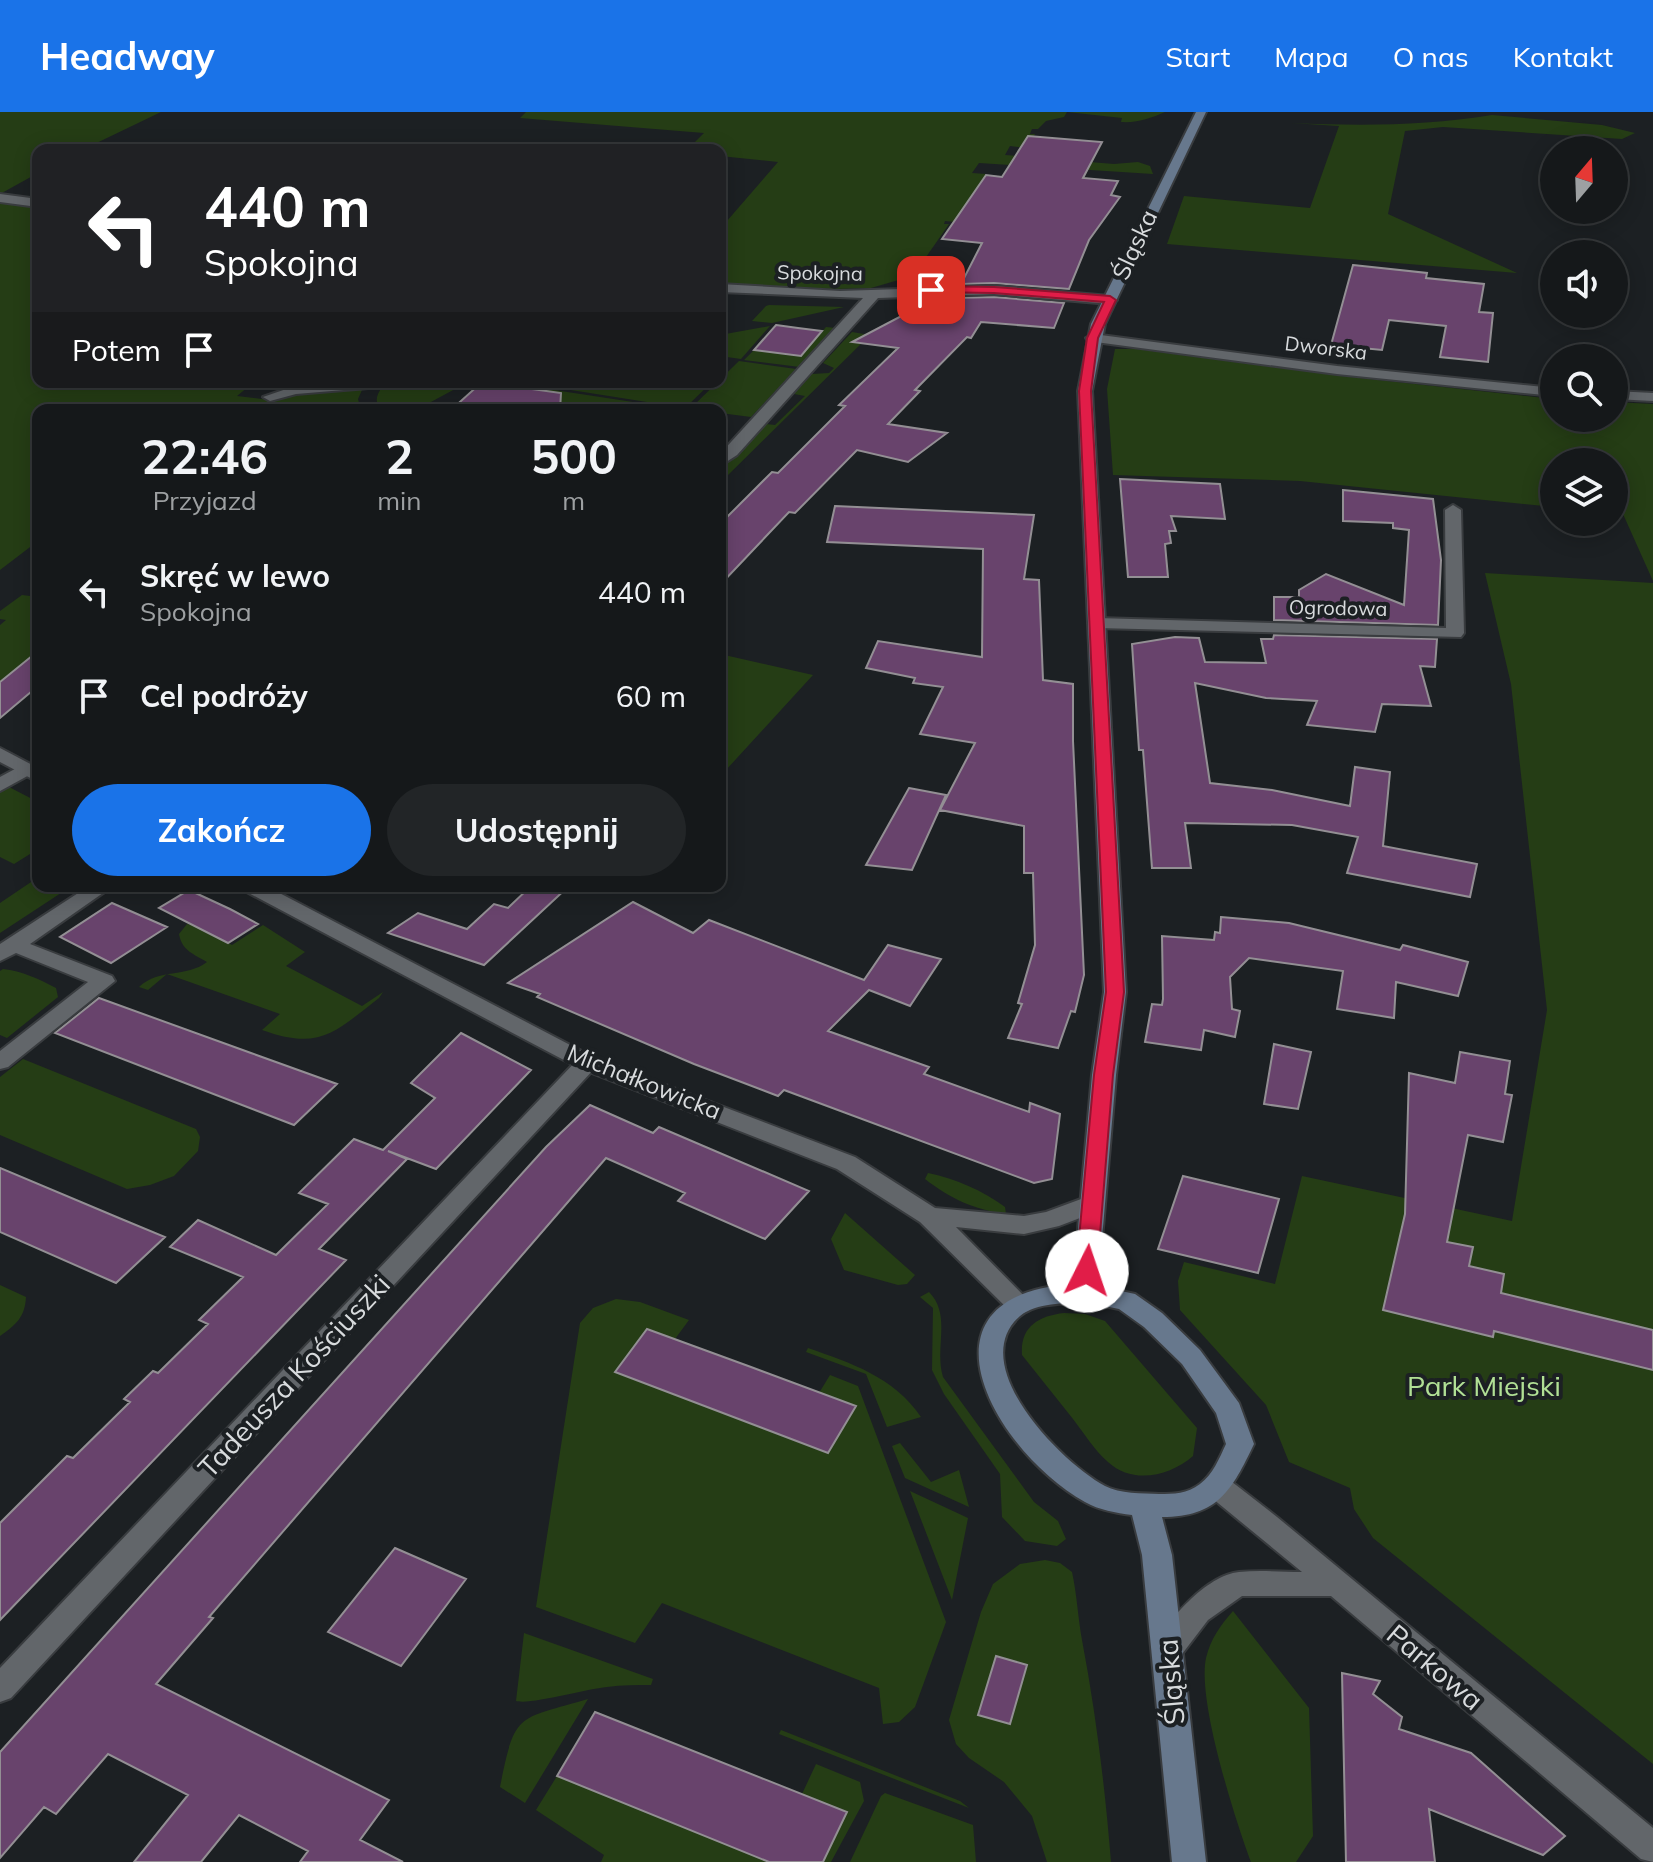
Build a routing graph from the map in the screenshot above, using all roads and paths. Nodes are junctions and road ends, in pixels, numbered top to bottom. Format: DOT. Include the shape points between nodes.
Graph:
graph roads {
  1 [pos="1201,112"];
  2 [pos="0,198"];
  3 [pos="32,202"];
  4 [pos="726,288"];
  5 [pos="874,294"];
  6 [pos="1110,300"];
  7 [pos="1093,338"];
  8 [pos="319,388"];
  9 [pos="1540,391"];
  10 [pos="1628,396"];
  11 [pos="270,397"];
  12 [pos="1653,397"];
  13 [pos="726,456"];
  14 [pos="1453,510"];
  15 [pos="1097,623"];
  16 [pos="0,754"];
  17 [pos="32,772"];
  18 [pos="0,785"];
  19 [pos="94,892"];
  20 [pos="261,892"];
  21 [pos="7,950"];
  22 [pos="0,1062"];
  23 [pos="587,1063"];
  24 [pos="1092,1204"];
  25 [pos="929,1216"];
  26 [pos="1085,1293"];
  27 [pos="1019,1304"];
  28 [pos="1217,1486"];
  29 [pos="1144,1504"];
  30 [pos="1335,1584"];
  31 [pos="1168,1649"];
  32 [pos="0,1689"];
  33 [pos="1653,1848"];
  34 [pos="1189,1862"];
  1 -- 6 [label="main road, Śląska"];
  2 -- 3 [label="street"];
  4 -- 5 [label="street, Spokojna"];
  5 -- 6 [label="street, Spokojna" via="994,290"];
  5 -- 13 [label="street"];
  6 -- 7 [label="main road, Śląska"];
  7 -- 9 [label="street, Dworska"];
  7 -- 15 [label="main road, Śląska" via="1085,391"];
  8 -- 11 [label="street"];
  10 -- 12 [label="street"];
  14 -- 15 [label="street, Ogrodowa" via="1455,633"];
  15 -- 24 [label="main road, Śląska" via="1115,992"];
  16 -- 17 [label="street"];
  17 -- 18 [label="street"];
  19 -- 21 [label="street"];
  20 -- 23 [label="street, Michałkowicka"];
  21 -- 22 [label="street" via="104,981"];
  23 -- 25 [label="street, Michałkowicka" via="846,1163"];
  23 -- 32 [label="street, Tadeusza Kościuszki"];
  24 -- 25 [label="street" via="1024,1225"];
  24 -- 26 [label="main road, Śląska"];
  25 -- 27 [label="street, Michałkowicka"];
  26 -- 27 [label="main road"];
  26 -- 28 [label="main road" via="1126,1301 1153,1320 1191,1357 1229,1410 1240,1444"];
  27 -- 29 [label="main road" via="1006,1312 991,1334 988,1359 996,1384 1034,1443 1065,1476 1098,1496"];
  28 -- 29 [label="main road" via="1187,1506"];
  28 -- 30 [label="street, Parkowa"];
  29 -- 31 [label="main road, Śląska" via="1157,1555"];
  30 -- 31 [label="street" via="1237,1584 1197,1611"];
  30 -- 33 [label="street, Parkowa"];
  31 -- 34 [label="main road, Śląska"];
}
